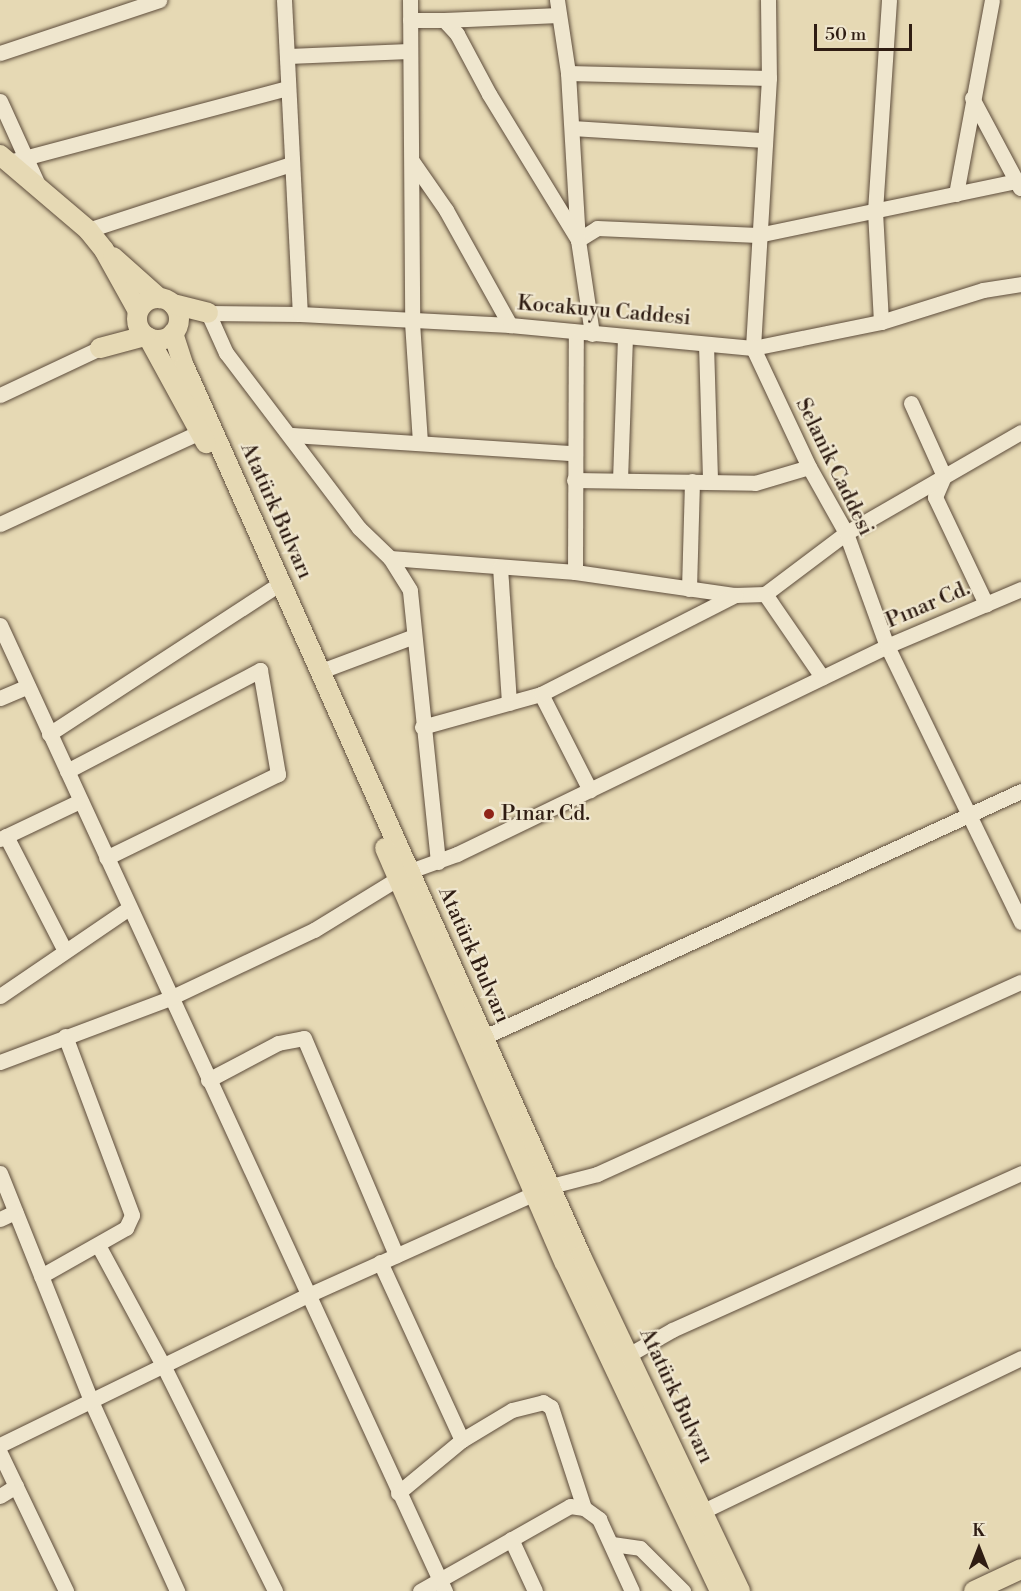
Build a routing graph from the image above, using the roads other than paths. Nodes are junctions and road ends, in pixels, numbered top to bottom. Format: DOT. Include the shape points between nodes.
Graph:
graph roads {
  1 [pos="159,0"];
  2 [pos="284,0"];
  3 [pos="410,0"];
  4 [pos="768,0"];
  5 [pos="889,0"];
  6 [pos="992,0"];
  7 [pos="558,8"];
  8 [pos="410,20"];
  9 [pos="444,20"];
  10 [pos="409,51"];
  11 [pos="0,53"];
  12 [pos="288,56"];
  13 [pos="568,73"];
  14 [pos="769,78"];
  15 [pos="287,88"];
  16 [pos="972,98"];
  17 [pos="0,101"];
  18 [pos="572,128"];
  19 [pos="765,140"];
  20 [pos="12,158"];
  21 [pos="412,161"];
  22 [pos="291,164"];
  23 [pos="1019,186"];
  24 [pos="956,194"];
  25 [pos="875,212"];
  26 [pos="88,231"];
  27 [pos="758,235"];
  28 [pos="578,240"];
  29 [pos="104,250"];
  30 [pos="1021,284"];
  31 [pos="166,301"];
  32 [pos="208,313"];
  33 [pos="300,314"];
  34 [pos="412,322"];
  35 [pos="881,322"];
  36 [pos="142,326"];
  37 [pos="510,326"];
  38 [pos="176,330"];
  39 [pos="576,332"];
  40 [pos="592,334"];
  41 [pos="625,337"];
  42 [pos="706,344"];
  43 [pos="100,348"];
  44 [pos="753,348"];
  45 [pos="0,395"];
  46 [pos="911,403"];
  47 [pos="200,432"];
  48 [pos="1021,433"];
  49 [pos="292,435"];
  50 [pos="420,442"];
  51 [pos="573,453"];
  52 [pos="809,467"];
  53 [pos="944,476"];
  54 [pos="574,480"];
  55 [pos="620,480"];
  56 [pos="692,481"];
  57 [pos="711,482"];
  58 [pos="0,524"];
  59 [pos="846,533"];
  60 [pos="390,558"];
  61 [pos="500,567"];
  62 [pos="575,572"];
  63 [pos="273,588"];
  64 [pos="689,589"];
  65 [pos="1021,589"];
  66 [pos="765,594"];
  67 [pos="735,595"];
  68 [pos="986,604"];
  69 [pos="0,625"];
  70 [pos="414,636"];
  71 [pos="887,645"];
  72 [pos="321,671"];
  73 [pos="822,677"];
  74 [pos="28,686"];
  75 [pos="541,694"];
  76 [pos="0,698"];
  77 [pos="509,703"];
  78 [pos="422,727"];
  79 [pos="50,734"];
  80 [pos="67,771"];
  81 [pos="590,790"];
  82 [pos="1021,791"];
  83 [pos="80,801"];
  84 [pos="969,814"];
  85 [pos="3,838"];
  86 [pos="106,858"];
  87 [pos="438,862"];
  88 [pos="404,875"];
  89 [pos="129,908"];
  90 [pos="1021,922"];
  91 [pos="64,949"];
  92 [pos="1021,982"];
  93 [pos="1,992"];
  94 [pos="170,998"];
  95 [pos="64,1036"];
  96 [pos="484,1037"];
  97 [pos="0,1062"];
  98 [pos="208,1080"];
  99 [pos="0,1173"];
  100 [pos="1021,1173"];
  101 [pos="543,1190"];
  102 [pos="15,1212"];
  103 [pos="0,1219"];
  104 [pos="98,1245"];
  105 [pos="396,1255"];
  106 [pos="380,1262"];
  107 [pos="40,1276"];
  108 [pos="306,1296"];
  109 [pos="630,1354"];
  110 [pos="1021,1358"];
  111 [pos="164,1365"];
  112 [pos="91,1401"];
  113 [pos="462,1440"];
  114 [pos="0,1445"];
  115 [pos="0,1453"];
  116 [pos="16,1486"];
  117 [pos="398,1493"];
  118 [pos="0,1496"];
  119 [pos="584,1508"];
  120 [pos="695,1515"];
  121 [pos="511,1539"];
  122 [pos="612,1544"];
  123 [pos="1021,1569"];
  124 [pos="1021,1584"];
  125 [pos="442,1585"];
  126 [pos="66,1591"];
  127 [pos="177,1591"];
  128 [pos="275,1591"];
  129 [pos="420,1591"];
  130 [pos="535,1591"];
  131 [pos="632,1591"];
  132 [pos="683,1591"];
  133 [pos="720,1591"];
  134 [pos="740,1591"];
  135 [pos="974,1591"];
  136 [pos="1006,1591"];
  1 -- 11 [label="street"];
  2 -- 12 [label="street"];
  3 -- 8 [label="street"];
  4 -- 14 [label="street, Selanik Caddesi"];
  5 -- 25 [label="street"];
  6 -- 16 [label="street"];
  7 -- 9 [label="street"];
  7 -- 13 [label="street"];
  8 -- 9 [label="street"];
  8 -- 10 [label="street"];
  9 -- 28 [label="street" via="457,34"];
  10 -- 12 [label="street"];
  10 -- 21 [label="street"];
  12 -- 15 [label="street"];
  13 -- 14 [label="street"];
  13 -- 18 [label="street"];
  14 -- 19 [label="street, Selanik Caddesi"];
  15 -- 20 [label="street"];
  15 -- 22 [label="street"];
  16 -- 23 [label="street"];
  16 -- 24 [label="street"];
  17 -- 20 [label="street"];
  18 -- 19 [label="street"];
  18 -- 28 [label="street"];
  19 -- 27 [label="street, Selanik Caddesi"];
  20 -- 26 [label="main road, Atatürk Bulvarı" via="41,193"];
  21 -- 34 [label="street"];
  21 -- 37 [label="street" via="446,210"];
  22 -- 26 [label="street"];
  22 -- 33 [label="street"];
  23 -- 24 [label="street"];
  24 -- 25 [label="street"];
  25 -- 27 [label="street"];
  25 -- 35 [label="street"];
  26 -- 29 [label="main road, Atatürk Bulvarı"];
  27 -- 28 [label="street" via="597,228"];
  27 -- 44 [label="street, Selanik Caddesi"];
  28 -- 40 [label="street"];
  29 -- 31 [label="main road, Atatürk Bulvarı"];
  29 -- 36 [label="main road, Atatürk Bulvarı"];
  30 -- 35 [label="street, Kocakuyu Caddesi" via="983,290"];
  31 -- 32 [label="main road"];
  31 -- 36 [label="main road" via="149,300"];
  31 -- 38 [label="main road" via="179,314"];
  32 -- 33 [label="street, Kocakuyu Caddesi"];
  32 -- 38 [label="main road, Kocakuyu Caddesi"];
  32 -- 49 [label="street" via="226,353"];
  33 -- 34 [label="street, Kocakuyu Caddesi"];
  34 -- 37 [label="street, Kocakuyu Caddesi"];
  34 -- 50 [label="street"];
  35 -- 44 [label="street, Kocakuyu Caddesi"];
  36 -- 38 [label="main road" via="161,340"];
  36 -- 43 [label="main road"];
  36 -- 47 [label="main road, Atatürk Bulvarı"];
  37 -- 39 [label="street, Kocakuyu Caddesi"];
  38 -- 72 [label="main road, Atatürk Bulvarı" via="184,366"];
  39 -- 40 [label="street, Kocakuyu Caddesi"];
  39 -- 51 [label="street"];
  40 -- 41 [label="street, Kocakuyu Caddesi"];
  41 -- 42 [label="street, Kocakuyu Caddesi"];
  41 -- 55 [label="street"];
  42 -- 44 [label="street, Kocakuyu Caddesi"];
  42 -- 57 [label="street"];
  43 -- 45 [label="street"];
  44 -- 52 [label="street, Selanik Caddesi"];
  46 -- 53 [label="street"];
  47 -- 58 [label="street"];
  47 -- 63 [label="main road, Atatürk Bulvarı"];
  48 -- 53 [label="street"];
  49 -- 50 [label="street"];
  49 -- 60 [label="street" via="359,528"];
  50 -- 51 [label="street"];
  51 -- 54 [label="street"];
  52 -- 57 [label="street" via="755,483"];
  52 -- 59 [label="street, Selanik Caddesi"];
  53 -- 59 [label="street"];
  53 -- 68 [label="street" via="935,497"];
  54 -- 55 [label="street"];
  54 -- 62 [label="street"];
  55 -- 56 [label="street"];
  56 -- 57 [label="street"];
  56 -- 64 [label="street"];
  59 -- 66 [label="street"];
  59 -- 71 [label="street, Selanik Caddesi"];
  60 -- 61 [label="street"];
  60 -- 70 [label="street" via="410,590"];
  61 -- 62 [label="street"];
  61 -- 77 [label="street"];
  62 -- 64 [label="street"];
  63 -- 79 [label="street"];
  63 -- 88 [label="main road, Atatürk Bulvarı"];
  64 -- 67 [label="street"];
  65 -- 68 [label="street, Pınar Cd."];
  66 -- 67 [label="street"];
  66 -- 73 [label="street"];
  67 -- 75 [label="street"];
  68 -- 71 [label="street, Pınar Cd."];
  69 -- 74 [label="street"];
  70 -- 72 [label="street"];
  70 -- 78 [label="street"];
  71 -- 73 [label="street, Pınar Cd."];
  71 -- 84 [label="street, Selanik Caddesi"];
  72 -- 88 [label="main road, Atatürk Bulvarı"];
  73 -- 81 [label="street, Pınar Cd."];
  74 -- 76 [label="street"];
  74 -- 79 [label="street"];
  75 -- 77 [label="street"];
  75 -- 81 [label="street"];
  77 -- 78 [label="street"];
  78 -- 87 [label="street"];
  79 -- 80 [label="street"];
  80 -- 83 [label="street"];
  80 -- 86 [label="street" via="260,670 278,774"];
  81 -- 87 [label="street, Pınar Cd."];
  82 -- 84 [label="street"];
  83 -- 85 [label="street"];
  83 -- 86 [label="street"];
  84 -- 90 [label="street, Selanik Caddesi"];
  84 -- 96 [label="street"];
  85 -- 91 [label="street"];
  86 -- 89 [label="street"];
  87 -- 88 [label="street, Pınar Cd."];
  88 -- 94 [label="street, Pınar Cd." via="314,930"];
  88 -- 96 [label="main road, Atatürk Bulvarı"];
  88 -- 101 [label="main road, Atatürk Bulvarı"];
  89 -- 91 [label="street"];
  89 -- 94 [label="street"];
  91 -- 93 [label="street"];
  92 -- 101 [label="street" via="597,1174"];
  94 -- 95 [label="street, Pınar Cd."];
  94 -- 98 [label="street"];
  95 -- 97 [label="street, Pınar Cd."];
  95 -- 104 [label="street" via="132,1215 126,1228"];
  96 -- 101 [label="main road, Atatürk Bulvarı"];
  98 -- 105 [label="street" via="278,1043 304,1038"];
  98 -- 108 [label="street"];
  99 -- 102 [label="street"];
  100 -- 109 [label="street" via="672,1330"];
  101 -- 105 [label="street"];
  101 -- 109 [label="main road, Atatürk Bulvarı"];
  101 -- 120 [label="main road, Atatürk Bulvarı"];
  102 -- 103 [label="street"];
  102 -- 107 [label="street"];
  104 -- 107 [label="street"];
  104 -- 111 [label="street"];
  105 -- 106 [label="street"];
  106 -- 108 [label="street"];
  106 -- 113 [label="street"];
  107 -- 112 [label="street"];
  108 -- 111 [label="street"];
  108 -- 117 [label="street"];
  109 -- 120 [label="main road, Atatürk Bulvarı"];
  110 -- 120 [label="street"];
  111 -- 112 [label="street"];
  111 -- 128 [label="street"];
  112 -- 114 [label="street"];
  112 -- 127 [label="street"];
  113 -- 117 [label="street"];
  113 -- 119 [label="street" via="512,1410 543,1402 551,1407"];
  115 -- 116 [label="street"];
  116 -- 118 [label="street"];
  116 -- 126 [label="street"];
  117 -- 125 [label="street"];
  119 -- 121 [label="street" via="570,1506"];
  119 -- 122 [label="street" via="599,1519"];
  120 -- 133 [label="main road, Atatürk Bulvarı"];
  120 -- 134 [label="main road, Atatürk Bulvarı"];
  121 -- 125 [label="street"];
  121 -- 130 [label="street"];
  122 -- 131 [label="street"];
  122 -- 132 [label="street" via="640,1548"];
  123 -- 135 [label="main road"];
  124 -- 136 [label="main road"];
  125 -- 129 [label="street"];
}
